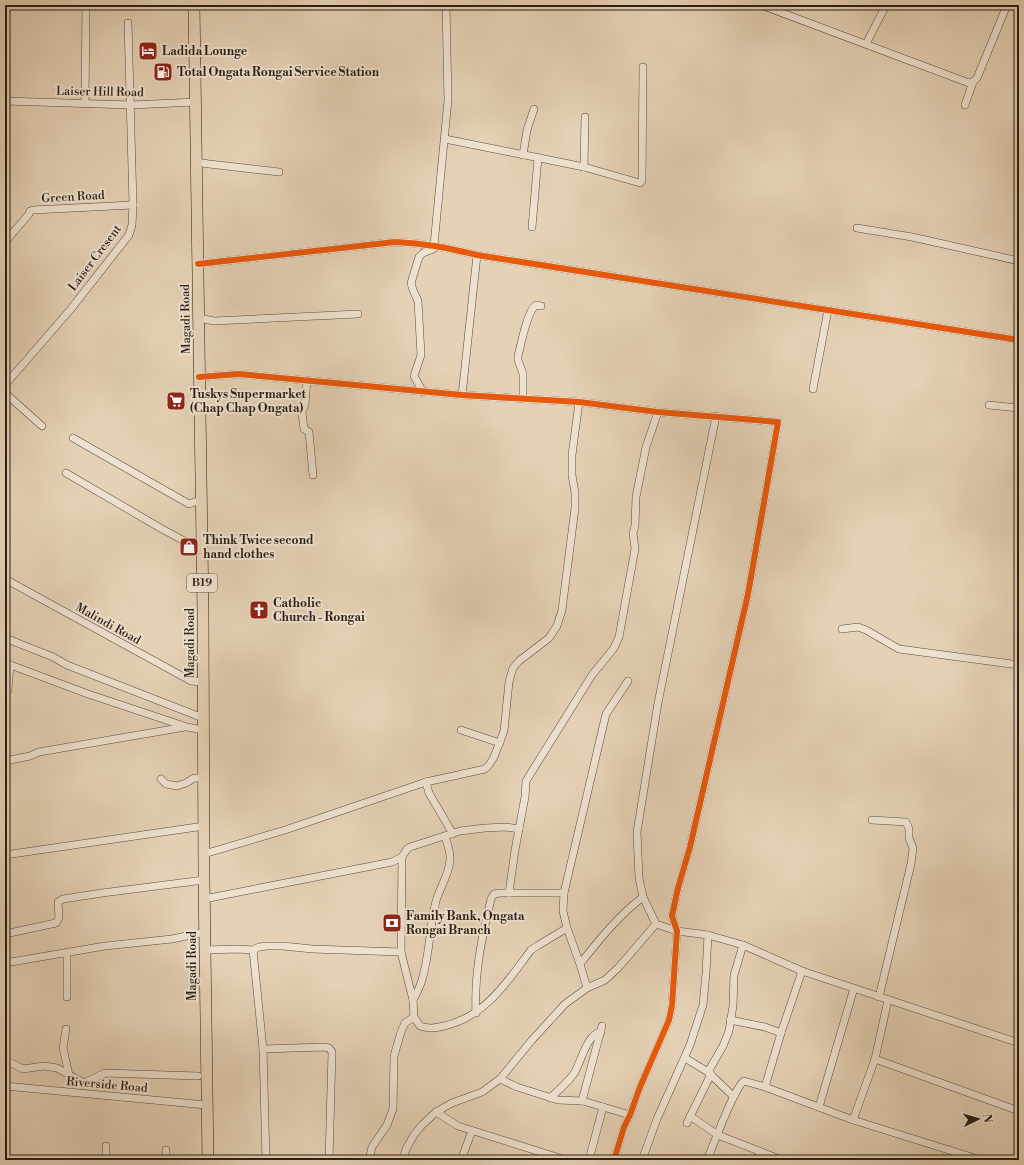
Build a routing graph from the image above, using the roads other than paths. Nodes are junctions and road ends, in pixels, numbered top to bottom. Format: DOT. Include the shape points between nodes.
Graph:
graph roads {
  1 [pos="86,5"];
  2 [pos="194,5"];
  3 [pos="446,5"];
  4 [pos="761,5"];
  5 [pos="886,5"];
  6 [pos="1007,5"];
  7 [pos="128,23"];
  8 [pos="866,44"];
  9 [pos="643,67"];
  10 [pos="973,82"];
  11 [pos="5,101"];
  12 [pos="196,102"];
  13 [pos="85,103"];
  14 [pos="131,105"];
  15 [pos="965,105"];
  16 [pos="534,109"];
  17 [pos="585,116"];
  18 [pos="445,139"];
  19 [pos="523,155"];
  20 [pos="538,158"];
  21 [pos="196,162"];
  22 [pos="584,167"];
  23 [pos="279,172"];
  24 [pos="133,205"];
  25 [pos="532,227"];
  26 [pos="857,228"];
  27 [pos="5,242"];
  28 [pos="433,247"];
  29 [pos="477,255"];
  30 [pos="1019,261"];
  31 [pos="198,264"];
  32 [pos="541,306"];
  33 [pos="828,310"];
  34 [pos="358,314"];
  35 [pos="199,318"];
  36 [pos="1019,340"];
  37 [pos="199,377"];
  38 [pos="307,380"];
  39 [pos="5,385"];
  40 [pos="813,389"];
  41 [pos="423,392"];
  42 [pos="5,393"];
  43 [pos="462,395"];
  44 [pos="523,399"];
  45 [pos="579,402"];
  46 [pos="989,405"];
  47 [pos="1019,408"];
  48 [pos="658,412"];
  49 [pos="716,416"];
  50 [pos="42,426"];
  51 [pos="73,438"];
  52 [pos="66,473"];
  53 [pos="313,475"];
  54 [pos="201,500"];
  55 [pos="202,544"];
  56 [pos="5,579"];
  57 [pos="842,629"];
  58 [pos="5,638"];
  59 [pos="8,664"];
  60 [pos="1019,665"];
  61 [pos="628,681"];
  62 [pos="203,682"];
  63 [pos="8,690"];
  64 [pos="203,718"];
  65 [pos="187,727"];
  66 [pos="203,730"];
  67 [pos="461,730"];
  68 [pos="500,743"];
  69 [pos="5,762"];
  70 [pos="204,778"];
  71 [pos="161,779"];
  72 [pos="426,782"];
  73 [pos="872,820"];
  74 [pos="204,826"];
  75 [pos="519,829"];
  76 [pos="453,834"];
  77 [pos="445,836"];
  78 [pos="204,854"];
  79 [pos="5,855"];
  80 [pos="402,857"];
  81 [pos="204,880"];
  82 [pos="509,893"];
  83 [pos="564,893"];
  84 [pos="643,897"];
  85 [pos="204,899"];
  86 [pos="656,924"];
  87 [pos="567,928"];
  88 [pos="677,931"];
  89 [pos="205,932"];
  90 [pos="5,934"];
  91 [pos="708,935"];
  92 [pos="743,945"];
  93 [pos="205,950"];
  94 [pos="253,950"];
  95 [pos="401,952"];
  96 [pos="67,953"];
  97 [pos="5,963"];
  98 [pos="580,964"];
  99 [pos="802,971"];
  100 [pos="587,988"];
  101 [pos="854,988"];
  102 [pos="67,997"];
  103 [pos="878,997"];
  104 [pos="413,1000"];
  105 [pos="888,1000"];
  106 [pos="476,1013"];
  107 [pos="414,1017"];
  108 [pos="730,1020"];
  109 [pos="66,1030"];
  110 [pos="781,1033"];
  111 [pos="1019,1043"];
  112 [pos="263,1049"];
  113 [pos="685,1058"];
  114 [pos="874,1059"];
  115 [pos="5,1060"];
  116 [pos="710,1073"];
  117 [pos="69,1075"];
  118 [pos="198,1076"];
  119 [pos="500,1079"];
  120 [pos="5,1086"];
  121 [pos="765,1087"];
  122 [pos="733,1096"];
  123 [pos="550,1098"];
  124 [pos="582,1101"];
  125 [pos="206,1105"];
  126 [pos="603,1107"];
  127 [pos="819,1107"];
  128 [pos="1019,1111"];
  129 [pos="436,1112"];
  130 [pos="630,1115"];
  131 [pos="690,1116"];
  132 [pos="853,1120"];
  133 [pos="687,1123"];
  134 [pos="472,1131"];
  135 [pos="718,1135"];
  136 [pos="106,1146"];
  137 [pos="166,1150"];
  138 [pos="761,1153"];
  139 [pos="77,1158"];
  140 [pos="88,1160"];
  141 [pos="106,1160"];
  142 [pos="166,1160"];
  143 [pos="208,1160"];
  144 [pos="266,1160"];
  145 [pos="329,1160"];
  146 [pos="369,1160"];
  147 [pos="403,1160"];
  148 [pos="461,1160"];
  149 [pos="566,1160"];
  150 [pos="589,1160"];
  151 [pos="614,1160"];
  152 [pos="642,1160"];
  153 [pos="707,1160"];
  154 [pos="756,1160"];
  155 [pos="782,1160"];
  156 [pos="982,1160"];
  1 -- 13 [label="street"];
  2 -- 12 [label="highway, Magadi Road / B19"];
  3 -- 18 [label="street" via="448,100"];
  4 -- 8 [label="street"];
  5 -- 8 [label="street"];
  6 -- 10 [label="street" via="978,78"];
  7 -- 14 [label="street, Laiser Cresent"];
  8 -- 10 [label="street"];
  9 -- 22 [label="street" via="642,181 638,184"];
  10 -- 15 [label="street"];
  11 -- 13 [label="street, Laiser Hill Road"];
  12 -- 14 [label="street, Laiser Hill Road"];
  12 -- 21 [label="highway, Magadi Road / B19"];
  13 -- 14 [label="street, Laiser Hill Road"];
  14 -- 24 [label="street, Laiser Cresent"];
  16 -- 19 [label="street"];
  17 -- 22 [label="street"];
  18 -- 19 [label="street"];
  18 -- 28 [label="street"];
  19 -- 20 [label="street"];
  20 -- 22 [label="street"];
  20 -- 25 [label="street"];
  21 -- 23 [label="street"];
  21 -- 31 [label="highway, Magadi Road / B19"];
  24 -- 27 [label="street, Green Road" via="33,210"];
  24 -- 39 [label="street, Laiser Cresent" via="129,235 70,310"];
  26 -- 30 [label="street"];
  28 -- 29 [label="street"];
  28 -- 31 [label="street" via="395,242"];
  28 -- 41 [label="street" via="419,257 411,283 418,301 421,355 414,376"];
  29 -- 33 [label="street"];
  29 -- 43 [label="street"];
  31 -- 35 [label="highway, Magadi Road / B19"];
  32 -- 44 [label="street" via="536,305 532,308 518,356 523,374"];
  33 -- 36 [label="street"];
  33 -- 40 [label="street"];
  34 -- 35 [label="street" via="214,321"];
  35 -- 37 [label="highway, Magadi Road / B19"];
  37 -- 38 [label="street" via="239,374"];
  37 -- 54 [label="highway, Magadi Road / B19"];
  38 -- 41 [label="street"];
  38 -- 53 [label="street" via="302,412 304,429 309,432"];
  41 -- 43 [label="street"];
  42 -- 50 [label="street"];
  43 -- 44 [label="street"];
  44 -- 45 [label="street"];
  45 -- 48 [label="street"];
  45 -- 68 [label="street" via="572,455 575,508 562,610 557,626 549,638 513,668"];
  46 -- 47 [label="street"];
  48 -- 49 [label="street"];
  48 -- 75 [label="street" via="646,447 636,497 634,549 619,637 614,648 592,675 526,781"];
  49 -- 84 [label="street" via="658,702 637,832 639,878"];
  49 -- 88 [label="street" via="778,422 748,594 672,916"];
  51 -- 54 [label="street" via="189,504"];
  52 -- 55 [label="street" via="190,544"];
  54 -- 55 [label="highway, Magadi Road / B19"];
  55 -- 62 [label="highway, Magadi Road / B19"];
  56 -- 62 [label="street, Malindi Road" via="191,681"];
  57 -- 60 [label="street" via="858,627 899,649"];
  58 -- 64 [label="street"];
  59 -- 63 [label="street"];
  59 -- 65 [label="street"];
  61 -- 83 [label="street" via="606,714"];
  62 -- 64 [label="highway, Magadi Road / B19"];
  64 -- 66 [label="highway, Magadi Road / B19"];
  65 -- 66 [label="street"];
  65 -- 69 [label="street" via="40,752"];
  66 -- 70 [label="highway, Magadi Road / B19"];
  67 -- 68 [label="street"];
  68 -- 72 [label="street" via="485,769"];
  70 -- 71 [label="street" via="194,778 177,786 166,784"];
  70 -- 74 [label="highway, Magadi Road / B19"];
  72 -- 76 [label="street" via="429,793"];
  72 -- 78 [label="street" via="285,830"];
  73 -- 103 [label="street" via="906,822 914,848"];
  74 -- 78 [label="highway, Magadi Road / B19"];
  74 -- 79 [label="street"];
  75 -- 76 [label="street" via="485,828"];
  75 -- 82 [label="street"];
  76 -- 77 [label="street"];
  77 -- 80 [label="street" via="410,847"];
  77 -- 104 [label="street" via="450,854 448,873 433,913 428,957 421,984"];
  78 -- 81 [label="highway, Magadi Road / B19"];
  80 -- 85 [label="street" via="392,862"];
  80 -- 95 [label="street"];
  81 -- 85 [label="highway, Magadi Road / B19"];
  81 -- 90 [label="street" via="63,899 58,902 59,918 56,923"];
  82 -- 83 [label="street"];
  82 -- 106 [label="street" via="494,894 491,899 479,958"];
  83 -- 87 [label="street" via="563,911"];
  84 -- 86 [label="street"];
  84 -- 98 [label="street" via="595,944"];
  85 -- 89 [label="highway, Magadi Road / B19"];
  86 -- 88 [label="street"];
  86 -- 100 [label="street" via="618,968 605,980"];
  87 -- 98 [label="street"];
  87 -- 106 [label="street" via="530,950 501,990"];
  88 -- 91 [label="street"];
  88 -- 130 [label="street" via="669,1020"];
  89 -- 93 [label="highway, Magadi Road / B19"];
  89 -- 96 [label="street"];
  91 -- 92 [label="street"];
  91 -- 113 [label="street" via="703,1005"];
  92 -- 99 [label="street"];
  92 -- 108 [label="street" via="734,975"];
  93 -- 94 [label="street"];
  93 -- 125 [label="highway, Magadi Road / B19"];
  94 -- 95 [label="street" via="259,947 283,946"];
  94 -- 112 [label="street"];
  95 -- 104 [label="street"];
  96 -- 97 [label="street"];
  96 -- 102 [label="street"];
  98 -- 100 [label="street"];
  99 -- 101 [label="street"];
  99 -- 110 [label="street"];
  100 -- 119 [label="street" via="549,1020"];
  101 -- 103 [label="street"];
  101 -- 127 [label="street"];
  103 -- 105 [label="street"];
  104 -- 107 [label="street"];
  105 -- 111 [label="street"];
  105 -- 114 [label="street"];
  106 -- 107 [label="street" via="431,1029 420,1026"];
  107 -- 146 [label="street" via="405,1023 401,1032 394,1056 393,1109 387,1125 372,1147"];
  108 -- 110 [label="street"];
  108 -- 116 [label="street" via="729,1031"];
  109 -- 117 [label="street" via="63,1048"];
  110 -- 121 [label="street"];
  112 -- 144 [label="street"];
  112 -- 145 [label="street" via="324,1047 332,1052"];
  113 -- 116 [label="street"];
  113 -- 152 [label="street" via="657,1119"];
  114 -- 128 [label="street"];
  114 -- 132 [label="street"];
  115 -- 117 [label="street" via="23,1069 44,1066 56,1068"];
  116 -- 122 [label="street"];
  116 -- 131 [label="street"];
  117 -- 118 [label="street" via="84,1083 105,1074"];
  119 -- 123 [label="street"];
  119 -- 129 [label="street" via="482,1092"];
  120 -- 125 [label="street, Riverside Road"];
  121 -- 122 [label="street" via="744,1081"];
  121 -- 127 [label="street"];
  122 -- 135 [label="street"];
  123 -- 124 [label="street"];
  123 -- 124 [label="street" via="572,1076 587,1044 594,1034 602,1029"];
  124 -- 126 [label="street"];
  125 -- 143 [label="highway, Magadi Road / B19"];
  126 -- 130 [label="street"];
  126 -- 150 [label="street"];
  127 -- 132 [label="street"];
  129 -- 134 [label="street" via="458,1126"];
  129 -- 147 [label="street" via="414,1135 406,1148"];
  130 -- 151 [label="street"];
  131 -- 133 [label="street"];
  131 -- 135 [label="street"];
  132 -- 156 [label="street"];
  134 -- 148 [label="street"];
  134 -- 149 [label="street"];
  135 -- 138 [label="street"];
  135 -- 153 [label="street"];
  136 -- 141 [label="street"];
  137 -- 142 [label="street"];
  138 -- 154 [label="street"];
  138 -- 155 [label="street"];
  139 -- 140 [label="street"];
}
